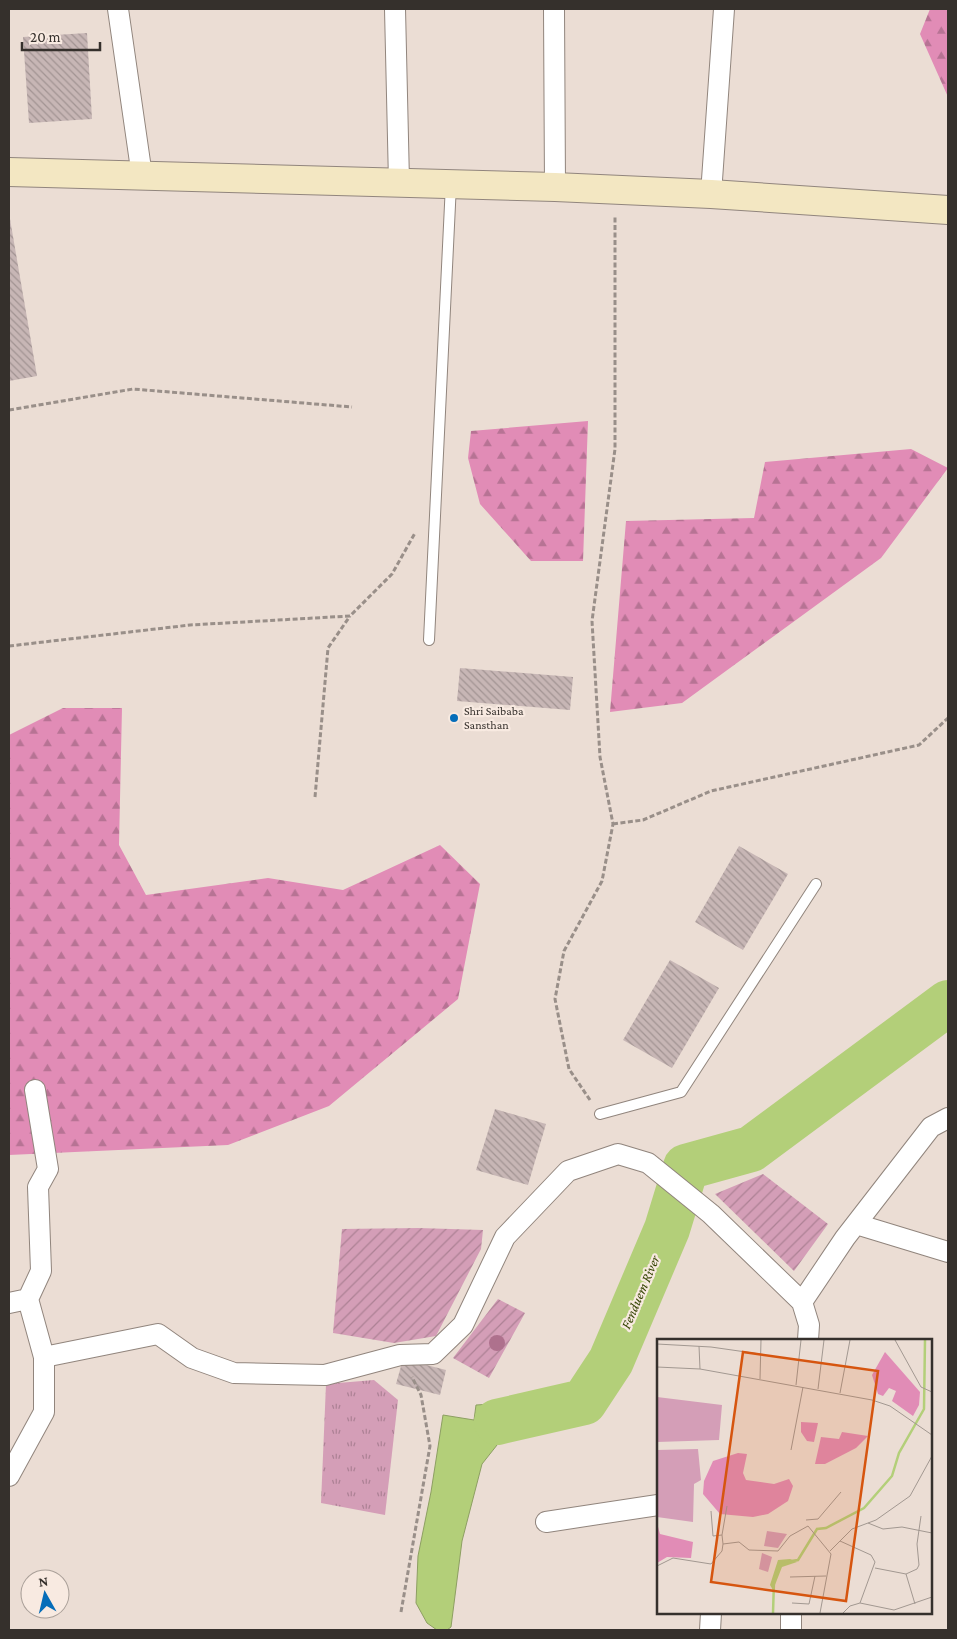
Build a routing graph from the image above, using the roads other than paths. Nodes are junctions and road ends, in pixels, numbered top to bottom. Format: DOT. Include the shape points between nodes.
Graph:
graph roads {
  1 [pos="118,9"];
  2 [pos="395,9"];
  3 [pos="554,9"];
  4 [pos="724,9"];
  5 [pos="9,172"];
  6 [pos="142,176"];
  7 [pos="399,182"];
  8 [pos="451,184"];
  9 [pos="555,187"];
  10 [pos="711,194"];
  11 [pos="948,210"];
  12 [pos="429,640"];
  13 [pos="816,884"];
  14 [pos="35,1090"];
  15 [pos="600,1114"];
  16 [pos="948,1118"];
  17 [pos="856,1224"];
  18 [pos="948,1252"];
  19 [pos="18,1301"];
  20 [pos="802,1302"];
  21 [pos="808,1339"];
  22 [pos="44,1358"];
  23 [pos="9,1476"];
  24 [pos="657,1505"];
  25 [pos="546,1522"];
  26 [pos="711,1614"];
  27 [pos="791,1614"];
  28 [pos="710,1630"];
  29 [pos="791,1630"];
  1 -- 6 [label="street"];
  2 -- 7 [label="street"];
  3 -- 9 [label="street"];
  4 -- 10 [label="street"];
  5 -- 6 [label="street"];
  6 -- 7 [label="street"];
  7 -- 8 [label="street"];
  8 -- 9 [label="street"];
  8 -- 12 [label="lane"];
  9 -- 10 [label="street"];
  10 -- 11 [label="street"];
  13 -- 15 [label="lane" via="681,1092"];
  14 -- 19 [label="street" via="48,1169 38,1188 41,1271"];
  16 -- 17 [label="street" via="931,1127"];
  17 -- 18 [label="street"];
  17 -- 20 [label="street"];
  19 -- 22 [label="street"];
  20 -- 21 [label="street" via="810,1325"];
  20 -- 22 [label="street" via="711,1214 648,1163 618,1154 568,1171 505,1237 462,1325 434,1354 400,1355 325,1375 234,1373 192,1358 158,1334"];
  22 -- 23 [label="street" via="44,1412"];
  24 -- 25 [label="street"];
  26 -- 28 [label="street"];
  27 -- 29 [label="street"];
}
